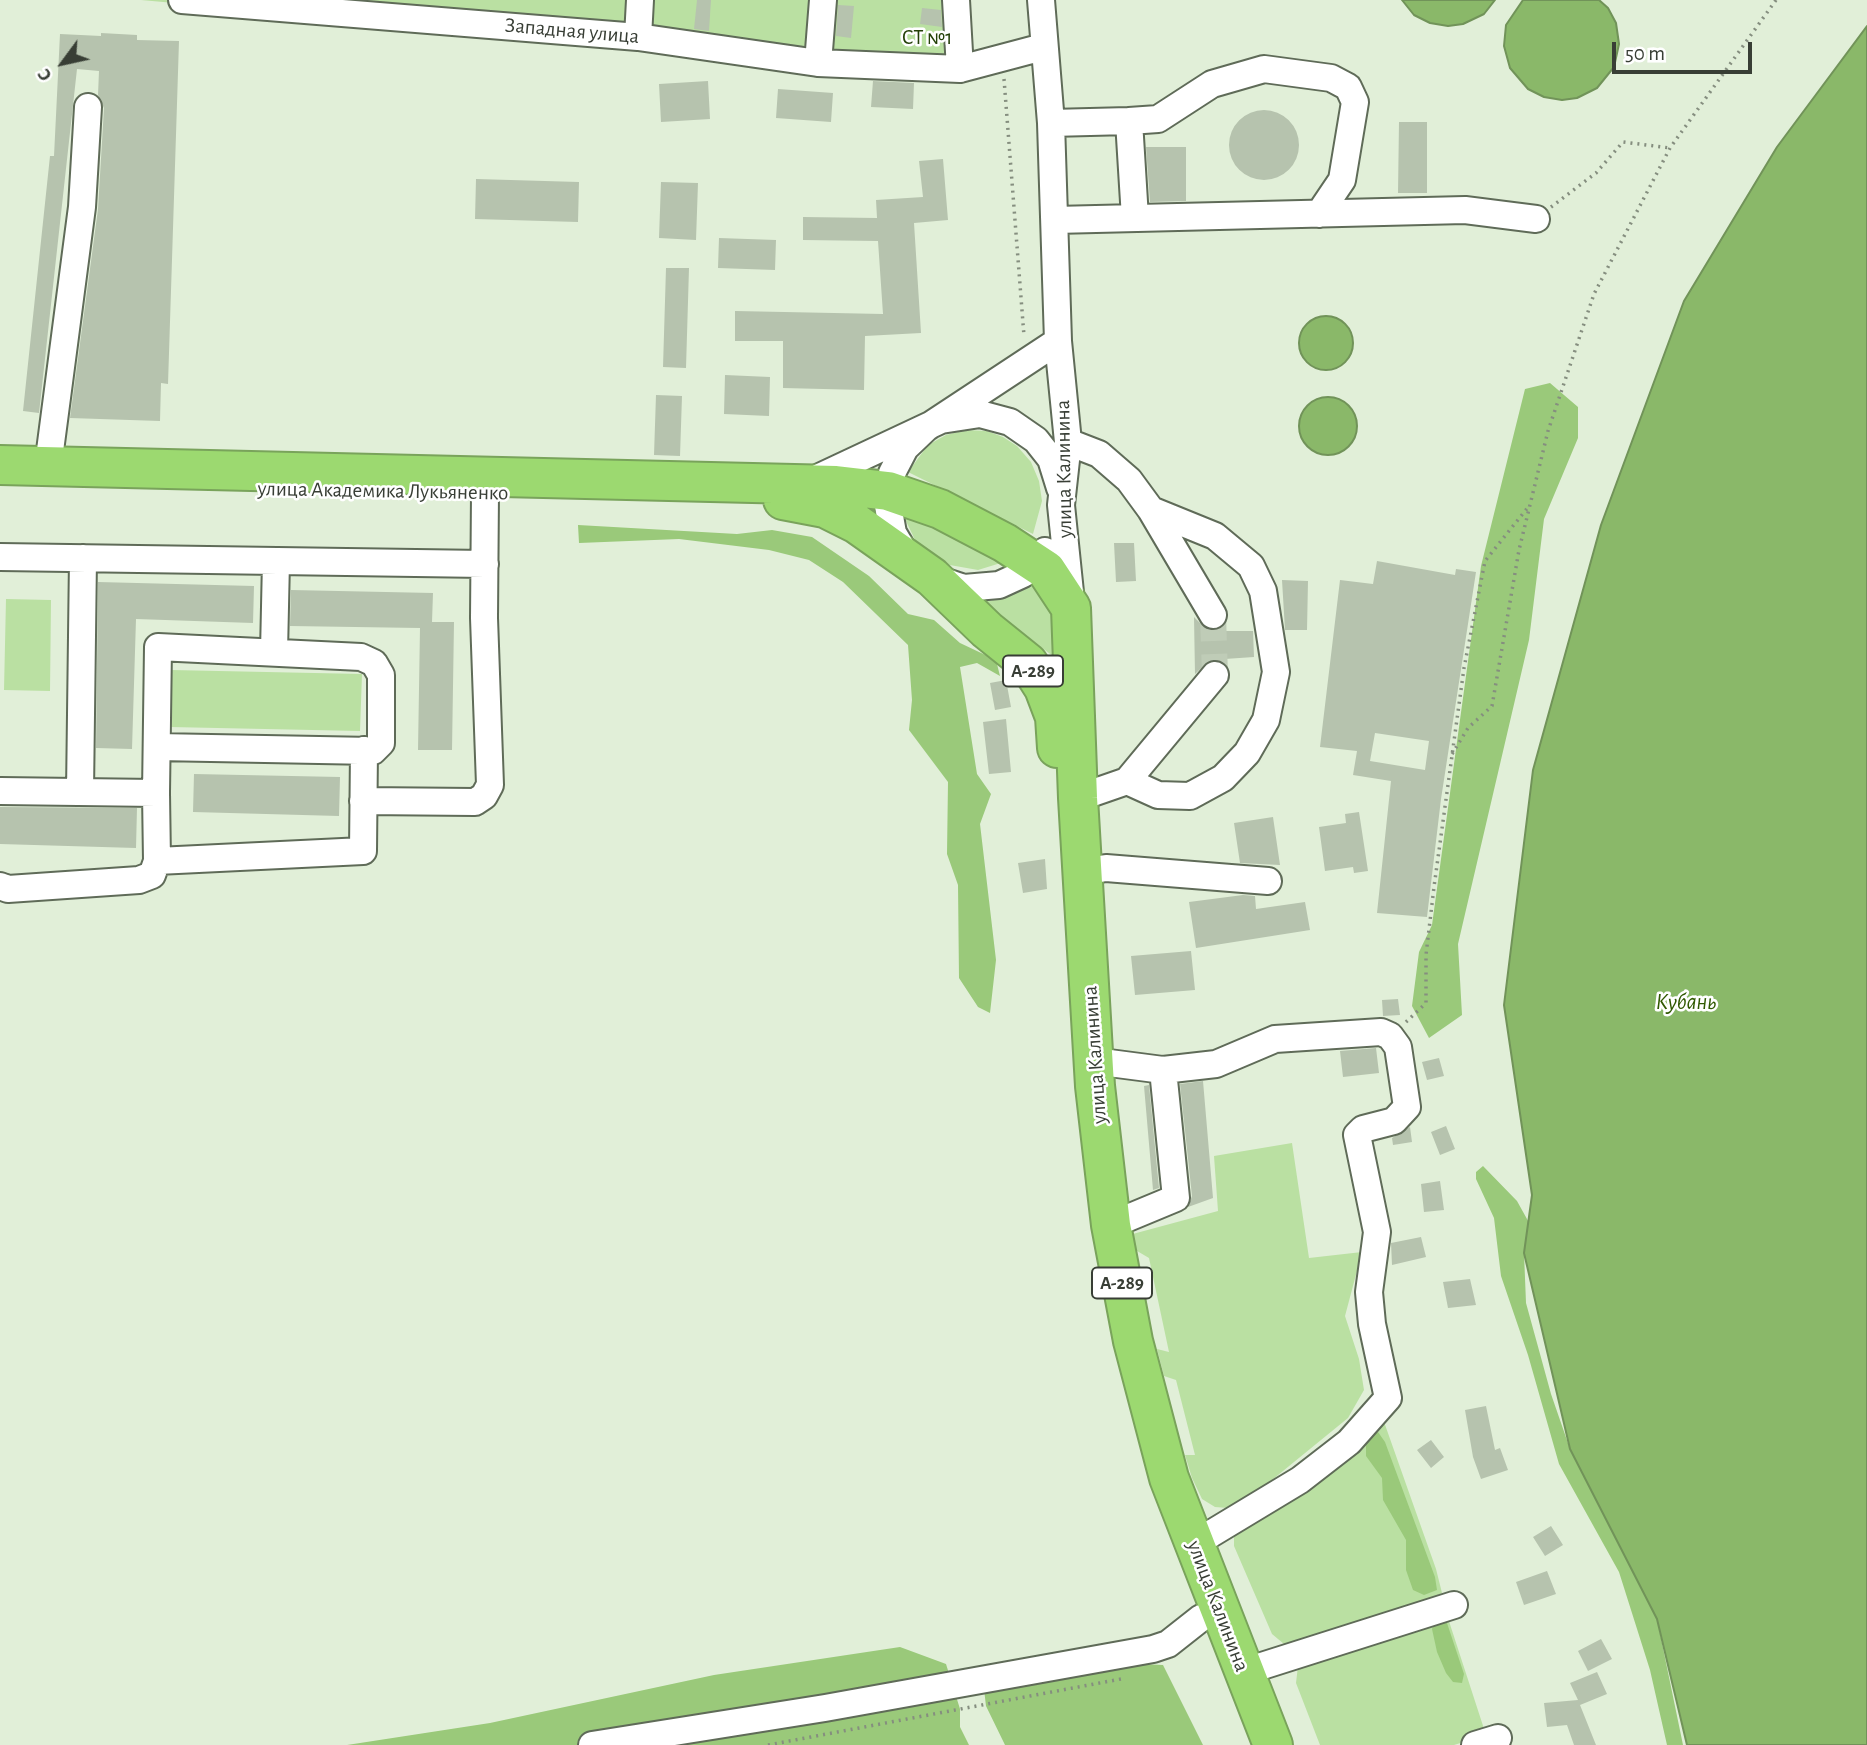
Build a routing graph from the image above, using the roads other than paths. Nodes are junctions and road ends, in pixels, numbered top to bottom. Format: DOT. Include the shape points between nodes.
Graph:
graph roads {
  1 [pos="182,0"];
  2 [pos="640,0"];
  3 [pos="822,0"];
  4 [pos="956,0"];
  5 [pos="1041,0"];
  6 [pos="270,3"];
  7 [pos="449,10"];
  8 [pos="638,37"];
  9 [pos="1043,47"];
  10 [pos="818,63"];
  11 [pos="960,69"];
  12 [pos="88,107"];
  13 [pos="1129,121"];
  14 [pos="1051,123"];
  15 [pos="1319,214"];
  16 [pos="1135,218"];
  17 [pos="1536,219"];
  18 [pos="1055,220"];
  19 [pos="1058,341"];
  20 [pos="934,424"];
  21 [pos="1068,442"];
  22 [pos="0,466"];
  23 [pos="48,467"];
  24 [pos="0,484"];
  25 [pos="805,484"];
  26 [pos="764,491"];
  27 [pos="888,491"];
  28 [pos="485,494"];
  29 [pos="1061,505"];
  30 [pos="1151,510"];
  31 [pos="0,556"];
  32 [pos="83,558"];
  33 [pos="276,561"];
  34 [pos="1036,562"];
  35 [pos="485,564"];
  36 [pos="922,570"];
  37 [pos="1071,608"];
  38 [pos="1213,615"];
  39 [pos="274,652"];
  40 [pos="1215,675"];
  41 [pos="157,747"];
  42 [pos="364,750"];
  43 [pos="1127,781"];
  44 [pos="0,791"];
  45 [pos="80,792"];
  46 [pos="156,793"];
  47 [pos="1078,798"];
  48 [pos="363,801"];
  49 [pos="157,861"];
  50 [pos="1082,872"];
  51 [pos="1268,881"];
  52 [pos="0,886"];
  53 [pos="1094,1061"];
  54 [pos="1163,1070"];
  55 [pos="1111,1225"];
  56 [pos="1194,1544"];
  57 [pos="1454,1605"];
  58 [pos="1202,1618"];
  59 [pos="1243,1672"];
  60 [pos="592,1745"];
  61 [pos="1252,1745"];
  62 [pos="1273,1745"];
  1 -- 6 [label="street, Западная улица"];
  2 -- 8 [label="street"];
  3 -- 10 [label="street"];
  4 -- 11 [label="street"];
  5 -- 9 [label="street, улица Калинина"];
  6 -- 7 [label="street, Западная улица"];
  7 -- 8 [label="street, Западная улица"];
  8 -- 10 [label="street, Западная улица"];
  9 -- 11 [label="street, Западная улица"];
  9 -- 14 [label="street, улица Калинина"];
  10 -- 11 [label="street, Западная улица"];
  12 -- 23 [label="street" via="82,207"];
  13 -- 14 [label="street"];
  13 -- 15 [label="street" via="1158,119 1212,84 1264,69 1331,78 1348,87 1355,102 1342,180"];
  13 -- 16 [label="street"];
  14 -- 18 [label="street, улица Калинина"];
  15 -- 16 [label="street"];
  15 -- 17 [label="street" via="1465,210"];
  16 -- 18 [label="street"];
  18 -- 19 [label="street, улица Калинина"];
  19 -- 20 [label="street"];
  19 -- 21 [label="street, улица Калинина"];
  20 -- 25 [label="street"];
  20 -- 27 [label="street, А-289" via="900,455"];
  20 -- 29 [label="street, А-289" via="972,414 1018,425 1051,459"];
  21 -- 29 [label="street, улица Калинина"];
  21 -- 30 [label="street" via="1115,465"];
  22 -- 23 [label="highway, улица Академика Лукьяненко"];
  23 -- 26 [label="highway, улица Академика Лукьяненко"];
  24 -- 28 [label="highway, улица Академика Лукьяненко"];
  25 -- 26 [label="highway"];
  25 -- 27 [label="highway"];
  26 -- 28 [label="highway, улица Академика Лукьяненко"];
  26 -- 36 [label="highway, улица Калинина" via="839,514"];
  27 -- 34 [label="highway" via="940,509"];
  27 -- 36 [label="street, А-289" via="893,533"];
  28 -- 35 [label="street"];
  29 -- 34 [label="street" via="1054,536"];
  29 -- 37 [label="street, улица Калинина / А-289"];
  30 -- 38 [label="street"];
  30 -- 43 [label="street" via="1215,536 1251,566 1263,591 1276,672 1266,720 1247,753 1223,778 1190,796 1158,795"];
  31 -- 32 [label="street"];
  32 -- 33 [label="street"];
  32 -- 45 [label="street"];
  33 -- 35 [label="street"];
  33 -- 39 [label="street"];
  34 -- 36 [label="street" via="1015,578 982,588 956,586"];
  34 -- 37 [label="highway"];
  35 -- 48 [label="street" via="490,785 475,802"];
  36 -- 58 [label="highway, улица Калинина / А-289" via="1028,663 1055,717 1077,1087 1092,1228 1114,1346 1151,1484"];
  37 -- 47 [label="highway, улица Калинина / А-289"];
  39 -- 41 [label="street" via="158,647"];
  39 -- 42 [label="street" via="361,657 374,663 381,675 381,743 373,751"];
  40 -- 43 [label="street"];
  41 -- 42 [label="street"];
  41 -- 46 [label="street"];
  42 -- 48 [label="street"];
  43 -- 47 [label="street"];
  44 -- 45 [label="street"];
  45 -- 46 [label="street"];
  46 -- 49 [label="street"];
  47 -- 50 [label="highway, улица Калинина / А-289"];
  48 -- 49 [label="street" via="363,851"];
  49 -- 52 [label="street" via="152,875 139,880 8,890"];
  50 -- 51 [label="street" via="1106,868"];
  50 -- 53 [label="highway, улица Калинина / А-289"];
  53 -- 54 [label="street"];
  53 -- 55 [label="highway, улица Калинина / А-289"];
  54 -- 55 [label="street" via="1176,1198"];
  54 -- 56 [label="street" via="1216,1064 1275,1039 1381,1032 1391,1036 1398,1048 1407,1107 1394,1121 1357,1135 1377,1232 1369,1292 1371,1324 1388,1398 1349,1441 1300,1480"];
  55 -- 56 [label="highway, улица Калинина / А-289" via="1133,1342 1169,1478"];
  56 -- 59 [label="highway, улица Калинина / А-289"];
  57 -- 59 [label="street"];
  58 -- 60 [label="street" via="1168,1644 1153,1648"];
  58 -- 61 [label="highway, улица Калинина / А-289"];
  59 -- 62 [label="highway, улица Калинина / А-289"];
}
